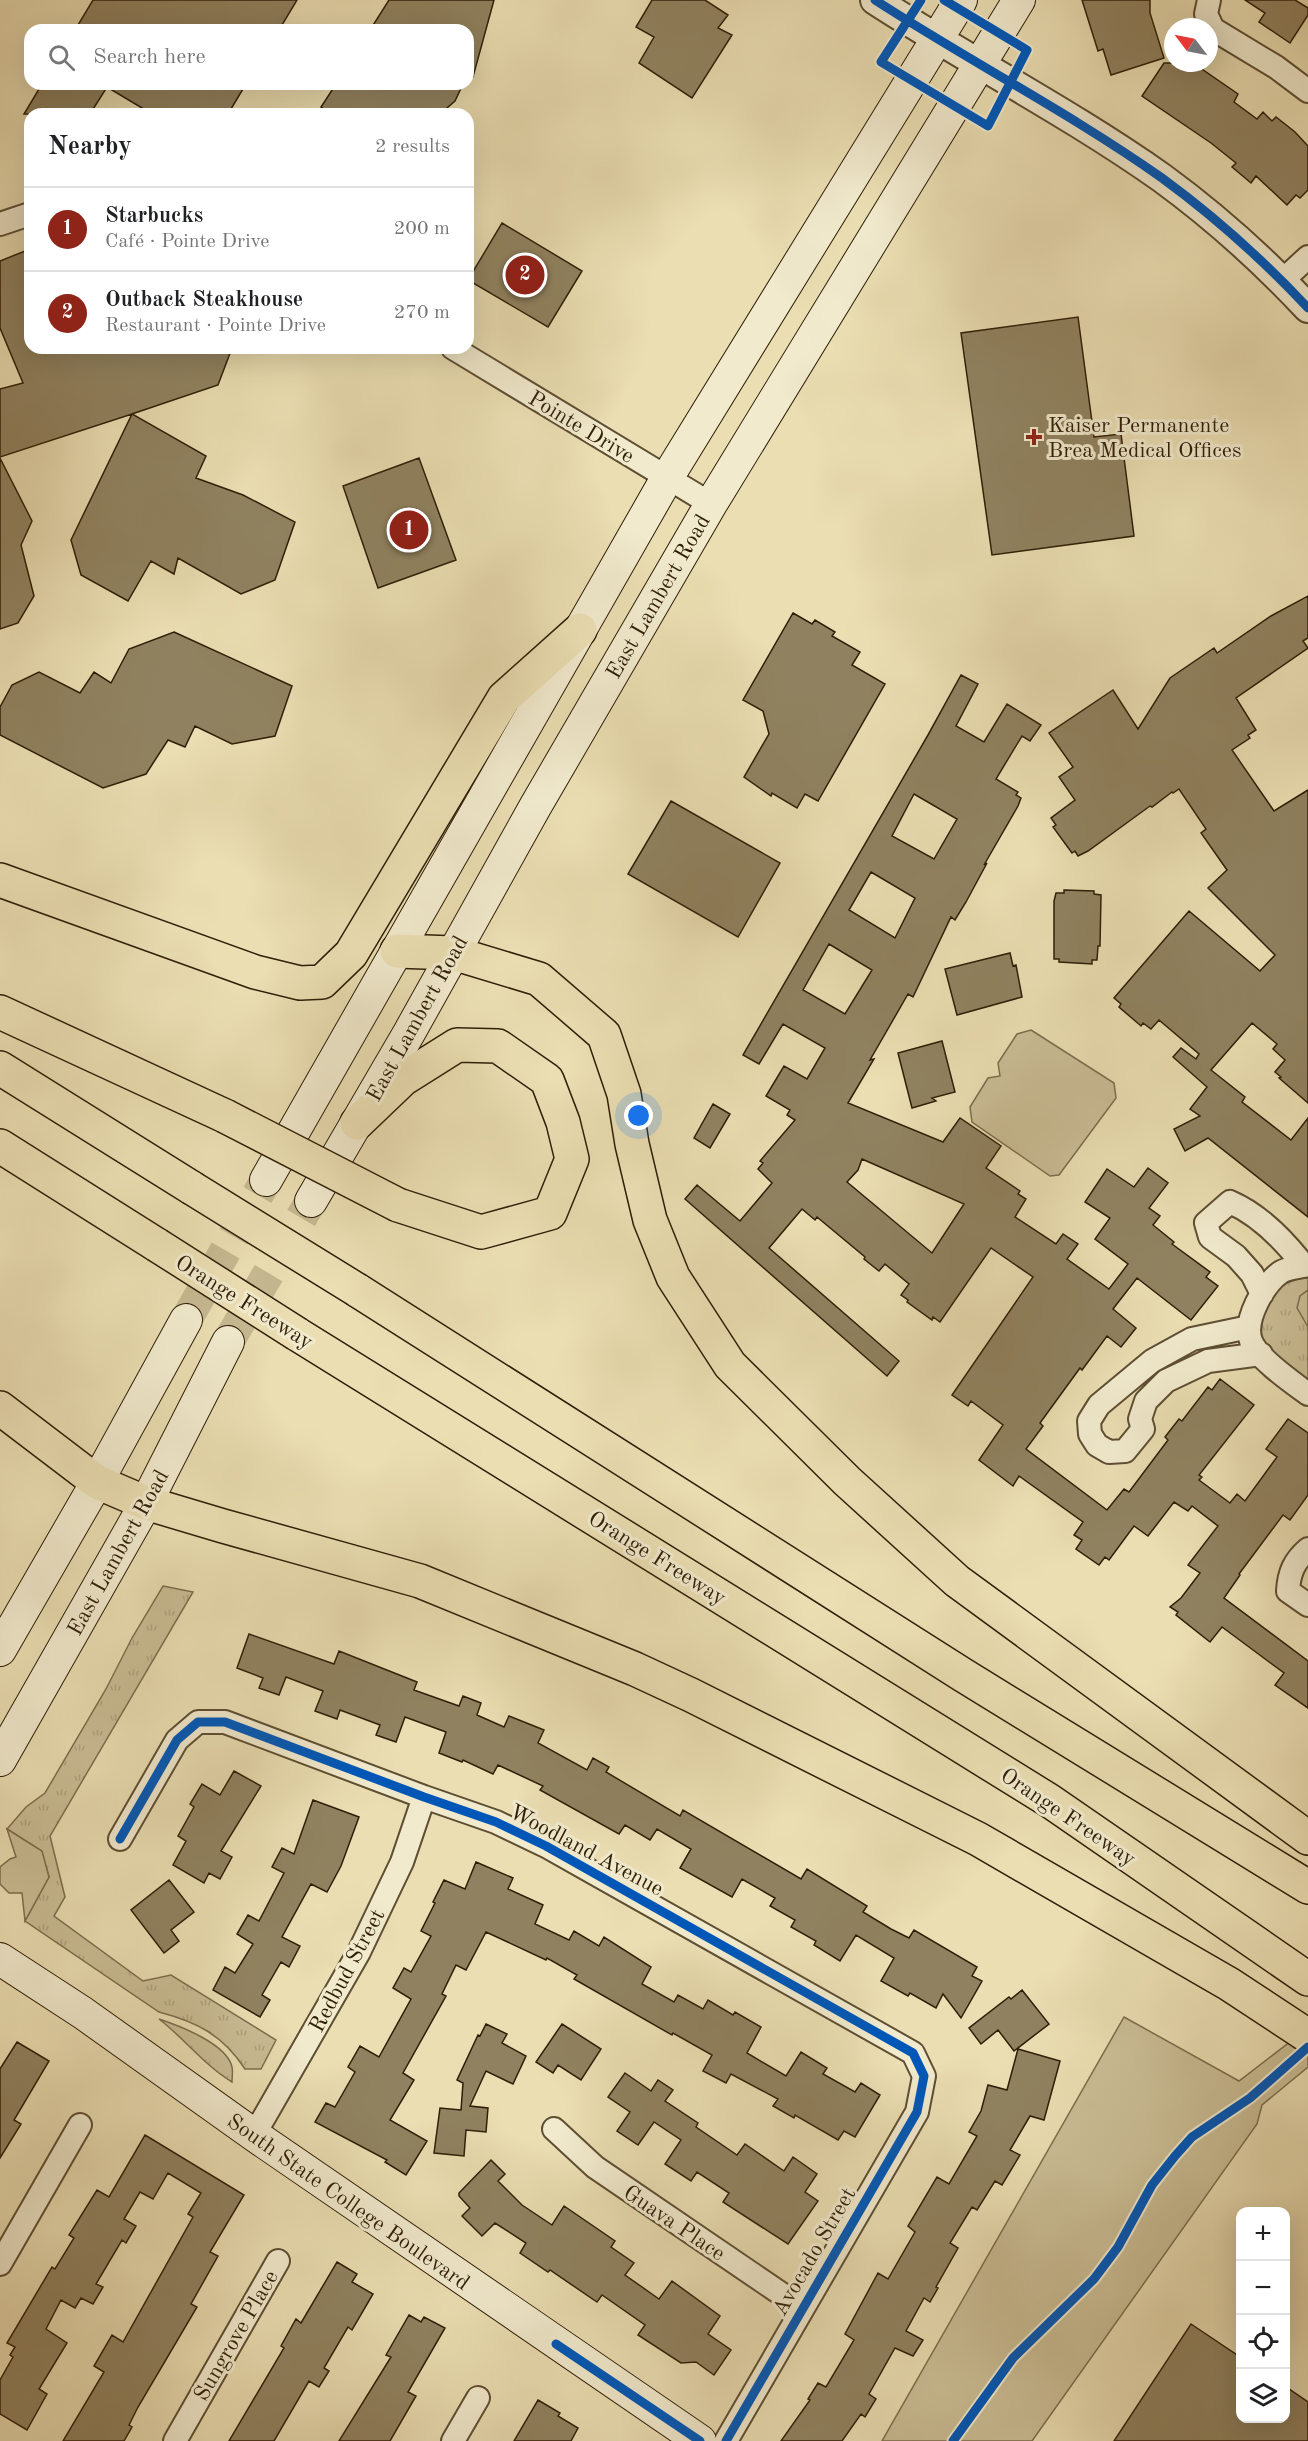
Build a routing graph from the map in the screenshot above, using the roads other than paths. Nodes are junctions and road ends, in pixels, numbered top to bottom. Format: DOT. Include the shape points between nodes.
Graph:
graph roads {
  1 [pos="875,0"];
  2 [pos="961,0"];
  3 [pos="1019,0"];
  4 [pos="1208,7"];
  5 [pos="935,39"];
  6 [pos="978,64"];
  7 [pos="1308,91"];
  8 [pos="24,216"];
  9 [pos="0,224"];
  10 [pos="1308,256"];
  11 [pos="1282,280"];
  12 [pos="1308,308"];
  13 [pos="463,354"];
  14 [pos="667,478"];
  15 [pos="711,504"];
  16 [pos="580,630"];
  17 [pos="0,880"];
  18 [pos="397,951"];
  19 [pos="453,953"];
  20 [pos="0,1012"];
  21 [pos="0,1068"];
  22 [pos="357,1123"];
  23 [pos="0,1146"];
  24 [pos="266,1180"];
  25 [pos="311,1201"];
  26 [pos="1306,1265"];
  27 [pos="1262,1294"];
  28 [pos="186,1320"];
  29 [pos="1249,1327"];
  30 [pos="228,1342"];
  31 [pos="1261,1354"];
  32 [pos="1308,1394"];
  33 [pos="1109,1399"];
  34 [pos="0,1408"];
  35 [pos="1140,1419"];
  36 [pos="97,1482"];
  37 [pos="146,1503"];
  38 [pos="1308,1549"];
  39 [pos="1308,1605"];
  40 [pos="0,1650"];
  41 [pos="0,1760"];
  42 [pos="424,1797"];
  43 [pos="1308,1838"];
  44 [pos="120,1839"];
  45 [pos="1308,1887"];
  46 [pos="0,1959"];
  47 [pos="1297,1972"];
  48 [pos="1308,2036"];
  49 [pos="924,2076"];
  50 [pos="80,2126"];
  51 [pos="554,2129"];
  52 [pos="254,2135"];
  53 [pos="278,2261"];
  54 [pos="0,2264"];
  55 [pos="802,2308"];
  56 [pos="478,2398"];
  57 [pos="175,2441"];
  58 [pos="453,2441"];
  59 [pos="700,2441"];
  60 [pos="726,2441"];
  1 -- 5 [label="street"];
  2 -- 5 [label="main road"];
  3 -- 6 [label="main road, East Lambert Road"];
  4 -- 7 [label="street" via="1213,29"];
  5 -- 6 [label="street"];
  5 -- 14 [label="main road"];
  6 -- 11 [label="street" via="1162,179"];
  6 -- 15 [label="main road, East Lambert Road"];
  8 -- 9 [label="street"];
  10 -- 11 [label="street"];
  11 -- 12 [label="street"];
  13 -- 14 [label="street, Pointe Drive"];
  14 -- 15 [label="street, Pointe Drive"];
  14 -- 16 [label="main road"];
  15 -- 19 [label="main road, East Lambert Road"];
  16 -- 17 [label="highway" via="504,698 351,954 322,982 300,983 255,972"];
  16 -- 18 [label="main road"];
  18 -- 19 [label="highway"];
  18 -- 24 [label="main road"];
  19 -- 22 [label="main road, East Lambert Road"];
  19 -- 43 [label="highway" via="539,979 604,1035 624,1094 650,1220 673,1277 730,1365 847,1481 957,1581"];
  20 -- 22 [label="highway, bridge" via="225,1116 398,1205 481,1232 550,1213 572,1159 547,1080 498,1046 458,1045 403,1079"];
  21 -- 45 [label="highway, bridge" via="963,1675"];
  22 -- 25 [label="main road, East Lambert Road"];
  23 -- 47 [label="highway, Orange Freeway, bridge" via="1050,1801"];
  26 -- 27 [label="street" via="1282,1272"];
  26 -- 27 [label="street" via="1249,1210 1230,1202 1206,1222 1210,1237 1236,1256 1252,1274"];
  27 -- 29 [label="street"];
  28 -- 36 [label="main road"];
  29 -- 31 [label="street" via="1251,1342"];
  29 -- 33 [label="street" via="1192,1339 1152,1361"];
  30 -- 37 [label="main road, East Lambert Road"];
  31 -- 32 [label="street"];
  31 -- 35 [label="street" via="1208,1361 1166,1381 1146,1401"];
  33 -- 35 [label="street" via="1126,1406"];
  33 -- 35 [label="street" via="1099,1405 1089,1421 1090,1434 1097,1445 1109,1452 1125,1451 1143,1429"];
  34 -- 36 [label="highway"];
  36 -- 37 [label="highway"];
  36 -- 40 [label="main road"];
  37 -- 41 [label="main road, East Lambert Road"];
  37 -- 48 [label="highway" via="420,1581 635,1669 978,1839 1229,1984"];
  38 -- 39 [label="street" via="1289,1576 1288,1591"];
  42 -- 44 [label="street, Woodland Avenue" via="225,1722 198,1722 177,1740"];
  42 -- 49 [label="street, Woodland Avenue" via="496,1822 546,1846 913,2053"];
  42 -- 52 [label="street, Redbud Street" via="402,1862 359,1953"];
  46 -- 52 [label="main road, South State College Boulevard"];
  49 -- 55 [label="street, Avocado Street" via="917,2112"];
  50 -- 54 [label="street"];
  51 -- 55 [label="street, Guava Place" via="596,2167"];
  52 -- 59 [label="main road, South State College Boulevard"];
  53 -- 57 [label="street, Sungrove Place"];
  55 -- 60 [label="street, Avocado Street"];
  56 -- 58 [label="street"];
}
